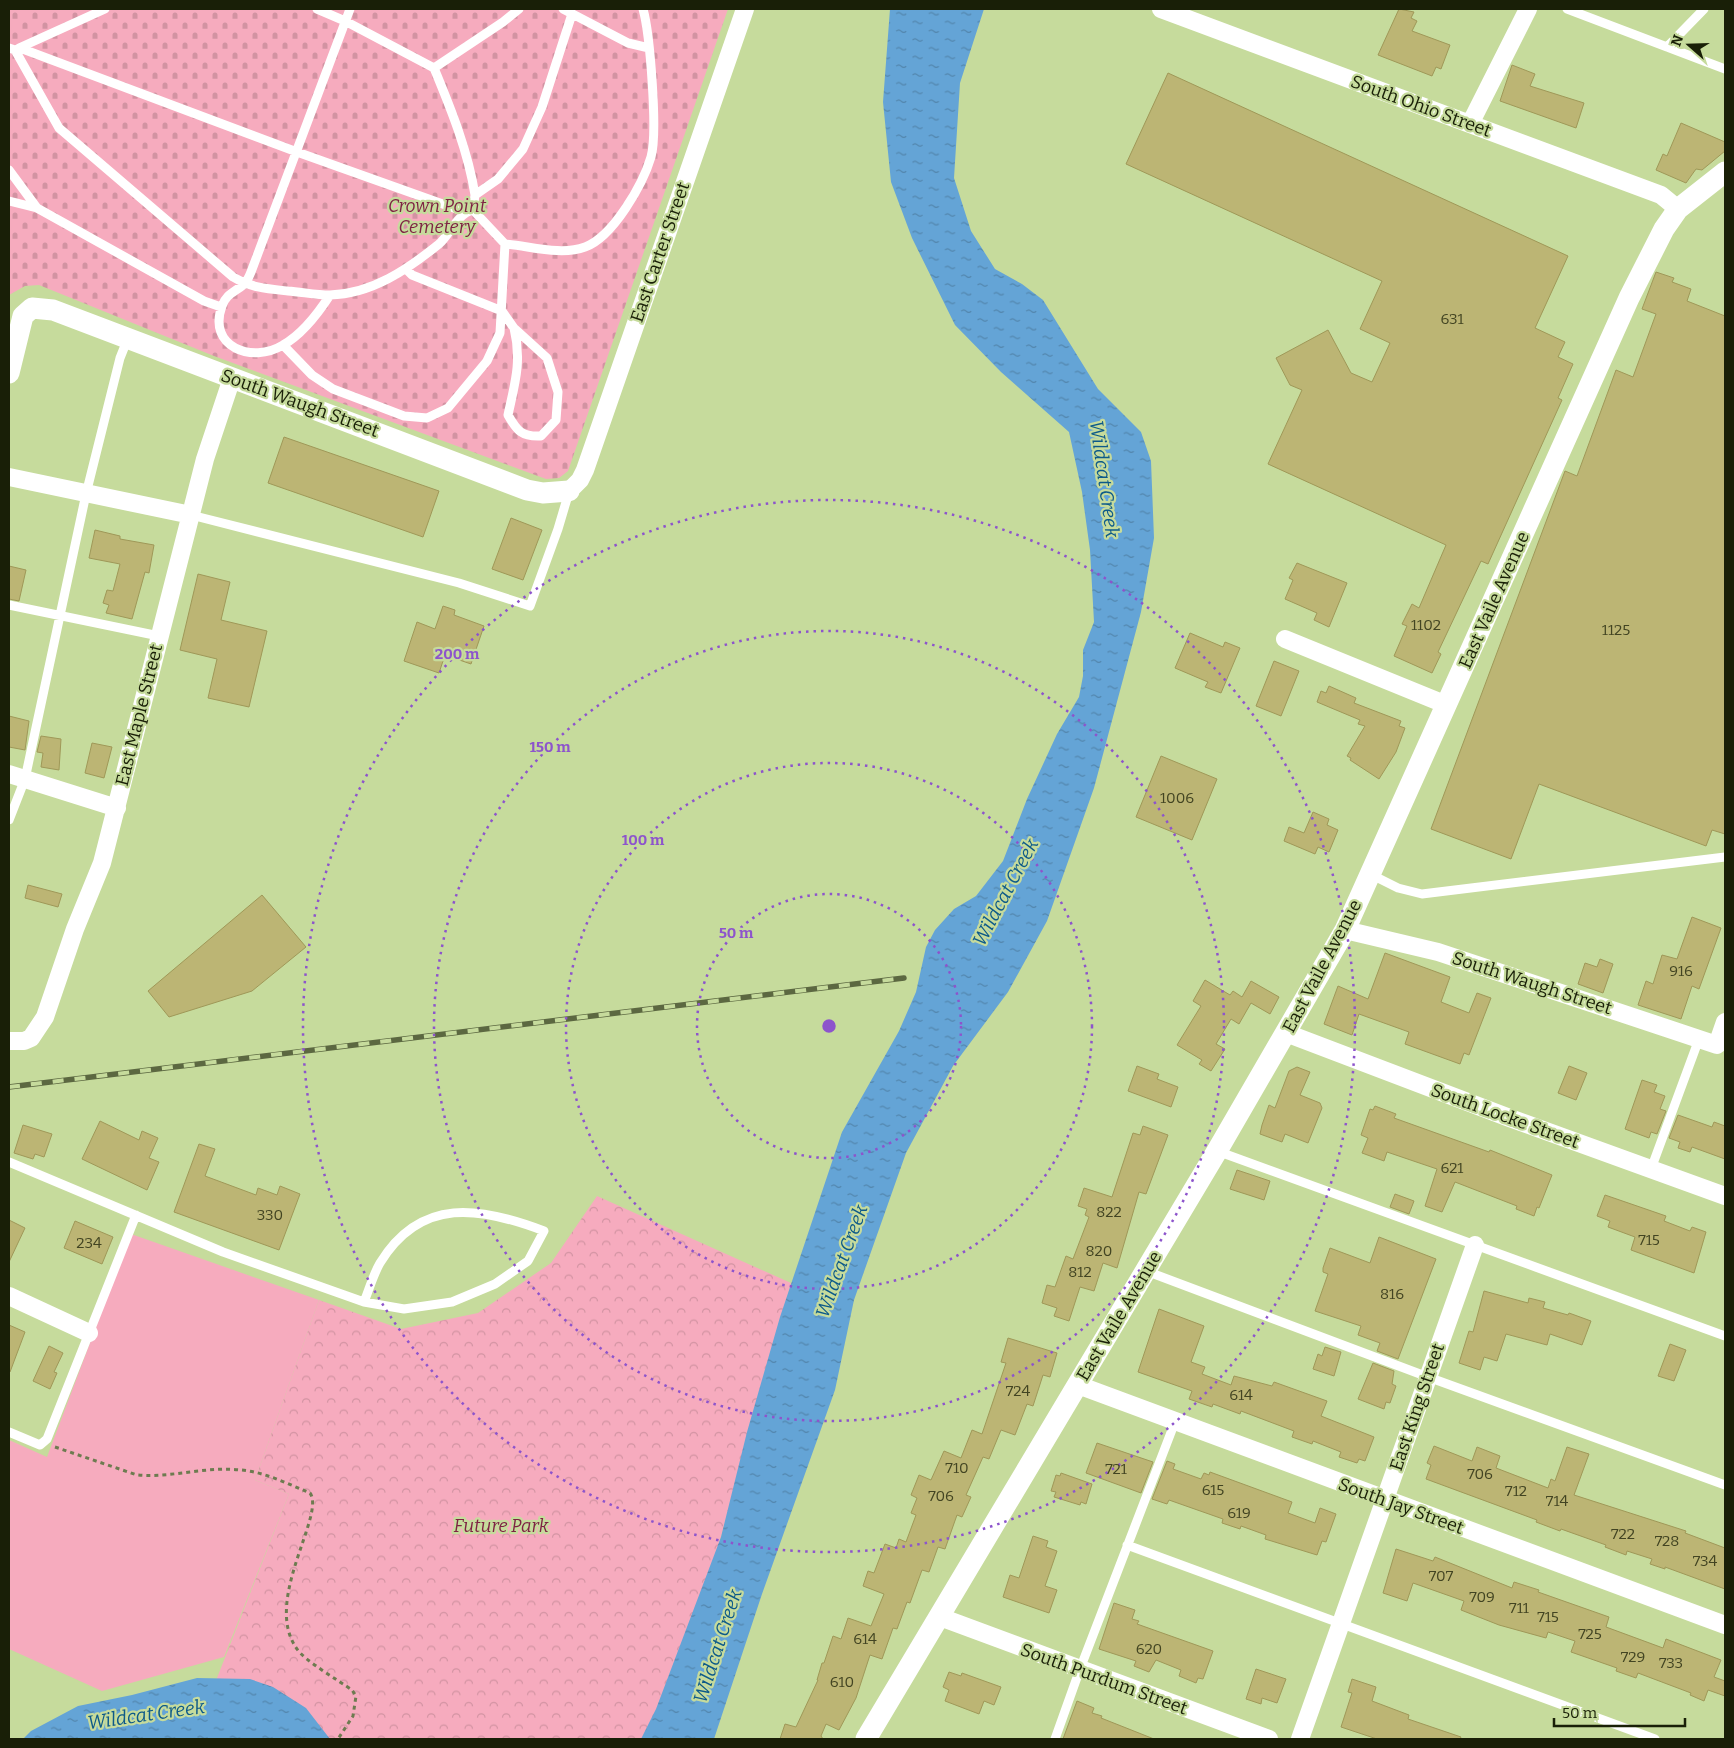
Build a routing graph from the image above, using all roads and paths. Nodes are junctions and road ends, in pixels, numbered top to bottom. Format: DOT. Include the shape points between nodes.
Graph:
graph roads {
  1 [pos="106,9"];
  2 [pos="318,9"];
  3 [pos="350,9"];
  4 [pos="519,9"];
  5 [pos="562,9"];
  6 [pos="644,9"];
  7 [pos="745,9"];
  8 [pos="1161,9"];
  9 [pos="1528,9"];
  10 [pos="1567,9"];
  11 [pos="1704,9"];
  12 [pos="1184,13"];
  13 [pos="572,14"];
  14 [pos="346,21"];
  15 [pos="1667,47"];
  16 [pos="649,48"];
  17 [pos="13,50"];
  18 [pos="434,68"];
  19 [pos="1725,68"];
  20 [pos="1470,124"];
  21 [pos="297,152"];
  22 [pos="9,170"];
  23 [pos="1725,172"];
  24 [pos="475,196"];
  25 [pos="9,201"];
  26 [pos="37,208"];
  27 [pos="1678,209"];
  28 [pos="469,211"];
  29 [pos="505,244"];
  30 [pos="406,269"];
  31 [pos="245,284"];
  32 [pos="330,295"];
  33 [pos="221,307"];
  34 [pos="502,311"];
  35 [pos="514,328"];
  36 [pos="128,338"];
  37 [pos="283,345"];
  38 [pos="9,373"];
  39 [pos="232,378"];
  40 [pos="9,477"];
  41 [pos="569,491"];
  42 [pos="86,494"];
  43 [pos="191,515"];
  44 [pos="9,605"];
  45 [pos="61,617"];
  46 [pos="159,636"];
  47 [pos="1285,640"];
  48 [pos="1447,705"];
  49 [pos="17,776"];
  50 [pos="117,808"];
  51 [pos="9,820"];
  52 [pos="1725,857"];
  53 [pos="1370,874"];
  54 [pos="1345,930"];
  55 [pos="1725,1022"];
  56 [pos="1286,1033"];
  57 [pos="1699,1039"];
  58 [pos="16,1041"];
  59 [pos="1721,1047"];
  60 [pos="1217,1151"];
  61 [pos="9,1162"];
  62 [pos="1651,1169"];
  63 [pos="1725,1196"];
  64 [pos="136,1215"];
  65 [pos="1475,1245"];
  66 [pos="1145,1271"];
  67 [pos="9,1296"];
  68 [pos="364,1302"];
  69 [pos="90,1333"];
  70 [pos="1725,1336"];
  71 [pos="1428,1377"];
  72 [pos="1078,1385"];
  73 [pos="1175,1422"];
  74 [pos="9,1432"];
  75 [pos="44,1444"];
  76 [pos="1725,1485"];
  77 [pos="1385,1499"];
  78 [pos="1127,1545"];
  79 [pos="940,1617"];
  80 [pos="1342,1623"];
  81 [pos="1725,1625"];
  82 [pos="1080,1669"];
  83 [pos="338,1739"];
  84 [pos="866,1739"];
  85 [pos="1055,1739"];
  86 [pos="1268,1739"];
  87 [pos="1300,1739"];
  88 [pos="1655,1739"];
  1 -- 17 [label="lane"];
  2 -- 14 [label="lane"];
  3 -- 14 [label="lane"];
  4 -- 18 [label="lane"];
  5 -- 13 [label="lane"];
  6 -- 16 [label="lane"];
  7 -- 41 [label="street, East Carter Street" via="585,470"];
  8 -- 12 [label="street, South Ohio Street"];
  9 -- 20 [label="street"];
  10 -- 15 [label="lane"];
  11 -- 15 [label="lane"];
  12 -- 20 [label="street, South Ohio Street"];
  13 -- 16 [label="lane" via="628,43"];
  13 -- 24 [label="lane" via="542,107 523,149 498,179"];
  14 -- 18 [label="lane"];
  14 -- 21 [label="lane"];
  15 -- 19 [label="lane"];
  16 -- 29 [label="lane" via="654,131 652,156 639,186 614,223 600,238 584,248 554,250"];
  17 -- 21 [label="lane"];
  17 -- 31 [label="lane" via="59,128"];
  18 -- 24 [label="lane" via="458,128"];
  20 -- 27 [label="street, South Ohio Street" via="1662,195"];
  21 -- 28 [label="lane"];
  21 -- 31 [label="lane"];
  22 -- 26 [label="lane"];
  23 -- 27 [label="street, East Vaile Avenue"];
  24 -- 28 [label="lane"];
  25 -- 26 [label="lane"];
  26 -- 33 [label="lane" via="204,302"];
  27 -- 48 [label="street, East Vaile Avenue" via="1664,229 1629,298"];
  28 -- 29 [label="lane"];
  28 -- 30 [label="lane" via="441,242"];
  29 -- 34 [label="lane"];
  30 -- 32 [label="lane" via="378,285"];
  30 -- 34 [label="lane" via="412,275"];
  31 -- 32 [label="lane"];
  31 -- 33 [label="lane" via="233,291"];
  32 -- 37 [label="lane" via="318,314"];
  33 -- 37 [label="lane" via="221,330 232,348 244,353 257,353"];
  34 -- 35 [label="lane"];
  34 -- 37 [label="lane" via="500,333 487,361 448,408 427,418 404,416 333,389 312,375"];
  35 -- 35 [label="lane" via="547,358 558,392 556,420 541,436 529,437 518,432 508,415 518,370 519,349"];
  36 -- 38 [label="street, South Waugh Street" via="53,310 32,308 23,316"];
  36 -- 39 [label="street, South Waugh Street"];
  36 -- 42 [label="lane" via="120,358"];
  39 -- 41 [label="street, South Waugh Street" via="528,490 543,493"];
  39 -- 43 [label="street, East Maple Street" via="204,460"];
  40 -- 42 [label="street"];
  41 -- 43 [label="lane" via="530,606 459,583"];
  42 -- 43 [label="street"];
  42 -- 45 [label="lane"];
  43 -- 46 [label="street, East Maple Street"];
  44 -- 45 [label="lane"];
  45 -- 46 [label="lane"];
  45 -- 49 [label="lane"];
  46 -- 50 [label="street, East Maple Street"];
  47 -- 48 [label="street"];
  48 -- 53 [label="street, East Vaile Avenue"];
  49 -- 50 [label="street"];
  49 -- 51 [label="lane"];
  50 -- 58 [label="street, East Maple Street" via="102,862 45,1017 32,1038"];
  52 -- 53 [label="lane" via="1422,894 1398,888"];
  53 -- 54 [label="street, East Vaile Avenue"];
  54 -- 56 [label="street, East Vaile Avenue"];
  54 -- 57 [label="street, South Waugh Street" via="1438,952"];
  55 -- 59 [label="street"];
  56 -- 60 [label="street, East Vaile Avenue"];
  56 -- 62 [label="street, South Locke Street"];
  57 -- 59 [label="street, South Waugh Street"];
  57 -- 62 [label="lane"];
  60 -- 65 [label="lane"];
  60 -- 66 [label="street, East Vaile Avenue"];
  61 -- 64 [label="lane"];
  62 -- 63 [label="street, South Locke Street"];
  64 -- 68 [label="lane" via="223,1252"];
  64 -- 69 [label="lane"];
  65 -- 70 [label="lane"];
  65 -- 71 [label="street, East King Street"];
  66 -- 71 [label="lane"];
  66 -- 72 [label="street, East Vaile Avenue"];
  67 -- 69 [label="street"];
  68 -- 68 [label="lane" via="404,1309 452,1302 495,1284 528,1261 544,1231 488,1214 455,1211 420,1222 399,1238 380,1264"];
  69 -- 75 [label="lane"];
  71 -- 76 [label="lane"];
  71 -- 77 [label="street, East King Street"];
  72 -- 73 [label="street, South Jay Street"];
  72 -- 79 [label="street, East Vaile Avenue"];
  73 -- 77 [label="street, South Jay Street"];
  73 -- 78 [label="lane"];
  74 -- 75 [label="lane" via="36,1444"];
  75 -- 83 [label="path" via="137,1475 241,1470 270,1476 310,1493 314,1504 285,1612 288,1635 298,1651 356,1696 353,1716"];
  77 -- 80 [label="street, East King Street"];
  77 -- 81 [label="street, South Jay Street"];
  78 -- 80 [label="lane"];
  78 -- 82 [label="lane"];
  79 -- 82 [label="street, South Purdum Street"];
  79 -- 84 [label="street, East Vaile Avenue"];
  80 -- 87 [label="street, East King Street"];
  80 -- 88 [label="lane"];
  82 -- 85 [label="lane"];
  82 -- 86 [label="street, South Purdum Street"];
}
